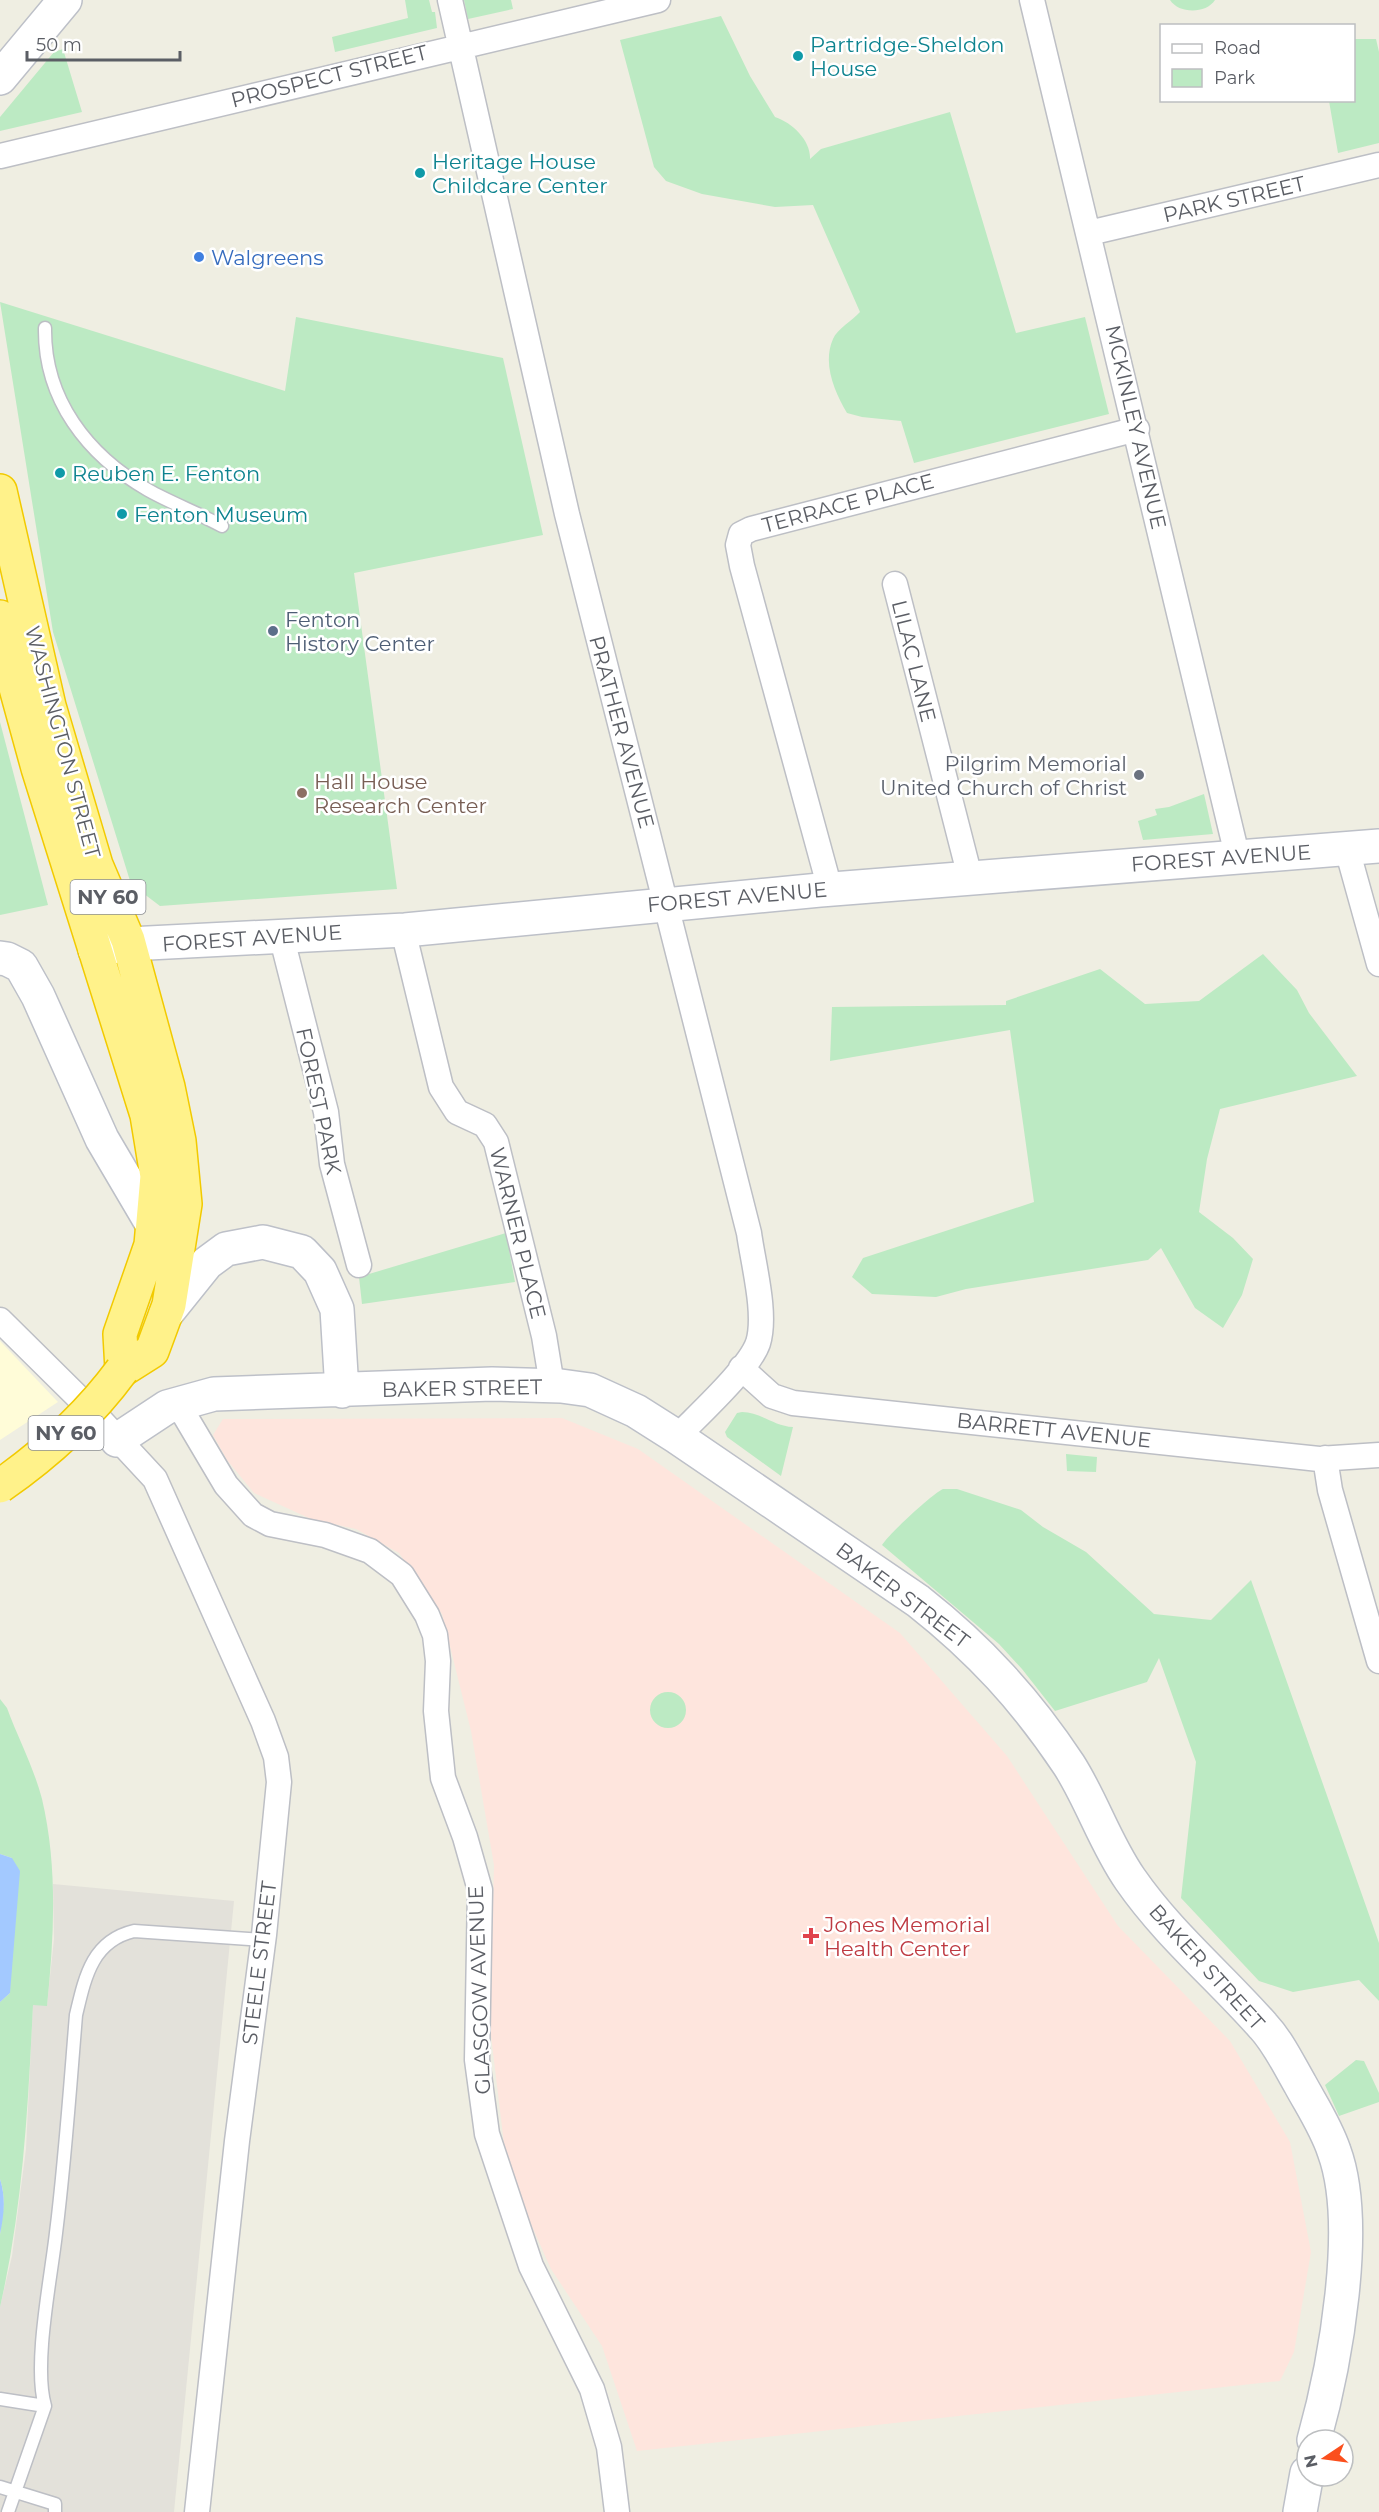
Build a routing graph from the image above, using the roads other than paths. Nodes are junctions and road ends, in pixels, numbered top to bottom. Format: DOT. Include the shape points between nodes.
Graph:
graph roads {
  1 [pos="65,0"];
  2 [pos="450,0"];
  3 [pos="658,0"];
  4 [pos="1032,0"];
  5 [pos="460,45"];
  6 [pos="12,52"];
  7 [pos="0,78"];
  8 [pos="0,156"];
  9 [pos="1379,165"];
  10 [pos="1089,233"];
  11 [pos="45,328"];
  12 [pos="1137,429"];
  13 [pos="0,491"];
  14 [pos="222,526"];
  15 [pos="894,584"];
  16 [pos="0,617"];
  17 [pos="1379,846"];
  18 [pos="1347,849"];
  19 [pos="1237,855"];
  20 [pos="970,877"];
  21 [pos="830,889"];
  22 [pos="667,904"];
  23 [pos="403,930"];
  24 [pos="281,935"];
  25 [pos="129,944"];
  26 [pos="95,950"];
  27 [pos="0,958"];
  28 [pos="1379,964"];
  29 [pos="155,1229"];
  30 [pos="359,1265"];
  31 [pos="166,1314"];
  32 [pos="0,1320"];
  33 [pos="741,1368"];
  34 [pos="122,1370"];
  35 [pos="552,1385"];
  36 [pos="342,1391"];
  37 [pos="178,1404"];
  38 [pos="665,1430"];
  39 [pos="121,1445"];
  40 [pos="1379,1455"];
  41 [pos="1325,1458"];
  42 [pos="0,1486"];
  43 [pos="1379,1661"];
  44 [pos="263,1940"];
  45 [pos="0,2399"];
  46 [pos="45,2406"];
  47 [pos="1317,2428"];
  48 [pos="0,2487"];
  49 [pos="1304,2488"];
  50 [pos="15,2492"];
  51 [pos="8,2512"];
  52 [pos="55,2512"];
  53 [pos="197,2512"];
  54 [pos="617,2512"];
  55 [pos="1300,2512"];
  1 -- 6 [label="street"];
  2 -- 5 [label="street, PRATHER AVENUE"];
  3 -- 5 [label="street, PROSPECT STREET"];
  4 -- 10 [label="street, MCKINLEY AVENUE"];
  5 -- 8 [label="street, PROSPECT STREET"];
  5 -- 22 [label="street, PRATHER AVENUE" via="567,514"];
  6 -- 7 [label="street"];
  9 -- 10 [label="street, PARK STREET"];
  10 -- 12 [label="street, MCKINLEY AVENUE"];
  11 -- 14 [label="lane" via="47,359 64,411 90,446 149,491"];
  12 -- 19 [label="street, MCKINLEY AVENUE"];
  12 -- 21 [label="street, TERRACE PLACE" via="741,534 738,545 742,566"];
  13 -- 25 [label="highway, WASHINGTON STREET / NY 60" via="49,706 96,865"];
  15 -- 20 [label="street, LILAC LANE"];
  16 -- 26 [label="highway, WASHINGTON STREET / NY 60" via="38,768"];
  17 -- 18 [label="street, FOREST AVENUE"];
  18 -- 19 [label="street, FOREST AVENUE"];
  18 -- 28 [label="street"];
  19 -- 20 [label="street, FOREST AVENUE"];
  20 -- 21 [label="street, FOREST AVENUE"];
  21 -- 22 [label="street, FOREST AVENUE"];
  22 -- 23 [label="street, FOREST AVENUE"];
  22 -- 33 [label="street, PRATHER AVENUE" via="750,1233 761,1323 758,1342"];
  23 -- 24 [label="street, FOREST AVENUE"];
  23 -- 35 [label="street, WARNER PLACE" via="441,1087 457,1112 485,1125 495,1142 544,1336"];
  24 -- 25 [label="street, FOREST AVENUE"];
  24 -- 30 [label="street, FOREST PARK" via="326,1112 332,1164"];
  25 -- 26 [label="street, FOREST AVENUE"];
  25 -- 31 [label="highway, WASHINGTON STREET / NY 60" via="179,1141 185,1204"];
  26 -- 29 [label="highway, WASHINGTON STREET / NY 60" via="147,1115 157,1176"];
  27 -- 29 [label="street" via="21,966 102,1139"];
  29 -- 34 [label="highway, WASHINGTON STREET / NY 60" via="120,1334"];
  31 -- 34 [label="highway, WASHINGTON STREET / NY 60" via="152,1351"];
  31 -- 36 [label="street" via="207,1263 226,1250 263,1242 302,1252 320,1271 337,1309"];
  32 -- 39 [label="street, STEELE STREET"];
  33 -- 38 [label="street, PRATHER AVENUE"];
  33 -- 41 [label="street, BARRETT AVENUE" via="772,1395 793,1402"];
  34 -- 42 [label="highway, NY 60, bridge" via="60,1438"];
  35 -- 36 [label="street, BAKER STREET"];
  35 -- 38 [label="street, BAKER STREET" via="590,1390 636,1411"];
  36 -- 37 [label="street, BAKER STREET" via="214,1394"];
  37 -- 39 [label="street, BAKER STREET" via="142,1422"];
  37 -- 54 [label="street, GLASGOW AVENUE" via="226,1485 253,1515 270,1524 325,1535 370,1551 402,1575 435,1635 436,1711 443,1778 480,1890 477,2060 488,2134 531,2266 592,2389 609,2448"];
  38 -- 47 [label="street, BAKER STREET" via="918,1601 987,1660 1069,1766 1129,1878 1203,1966 1264,2027 1292,2068 1335,2152 1343,2192 1340,2302"];
  39 -- 44 [label="street, STEELE STREET" via="154,1479 276,1756 279,1782"];
  40 -- 41 [label="street, BARRETT AVENUE"];
  41 -- 43 [label="street" via="1332,1501"];
  44 -- 46 [label="lane" via="134,1931 117,1935 95,1955 76,2015 41,2365"];
  44 -- 53 [label="street, STEELE STREET"];
  45 -- 46 [label="lane"];
  46 -- 50 [label="lane"];
  48 -- 50 [label="lane"];
  49 -- 55 [label="street"];
  50 -- 51 [label="lane"];
  50 -- 52 [label="lane" via="56,2504"];
}
